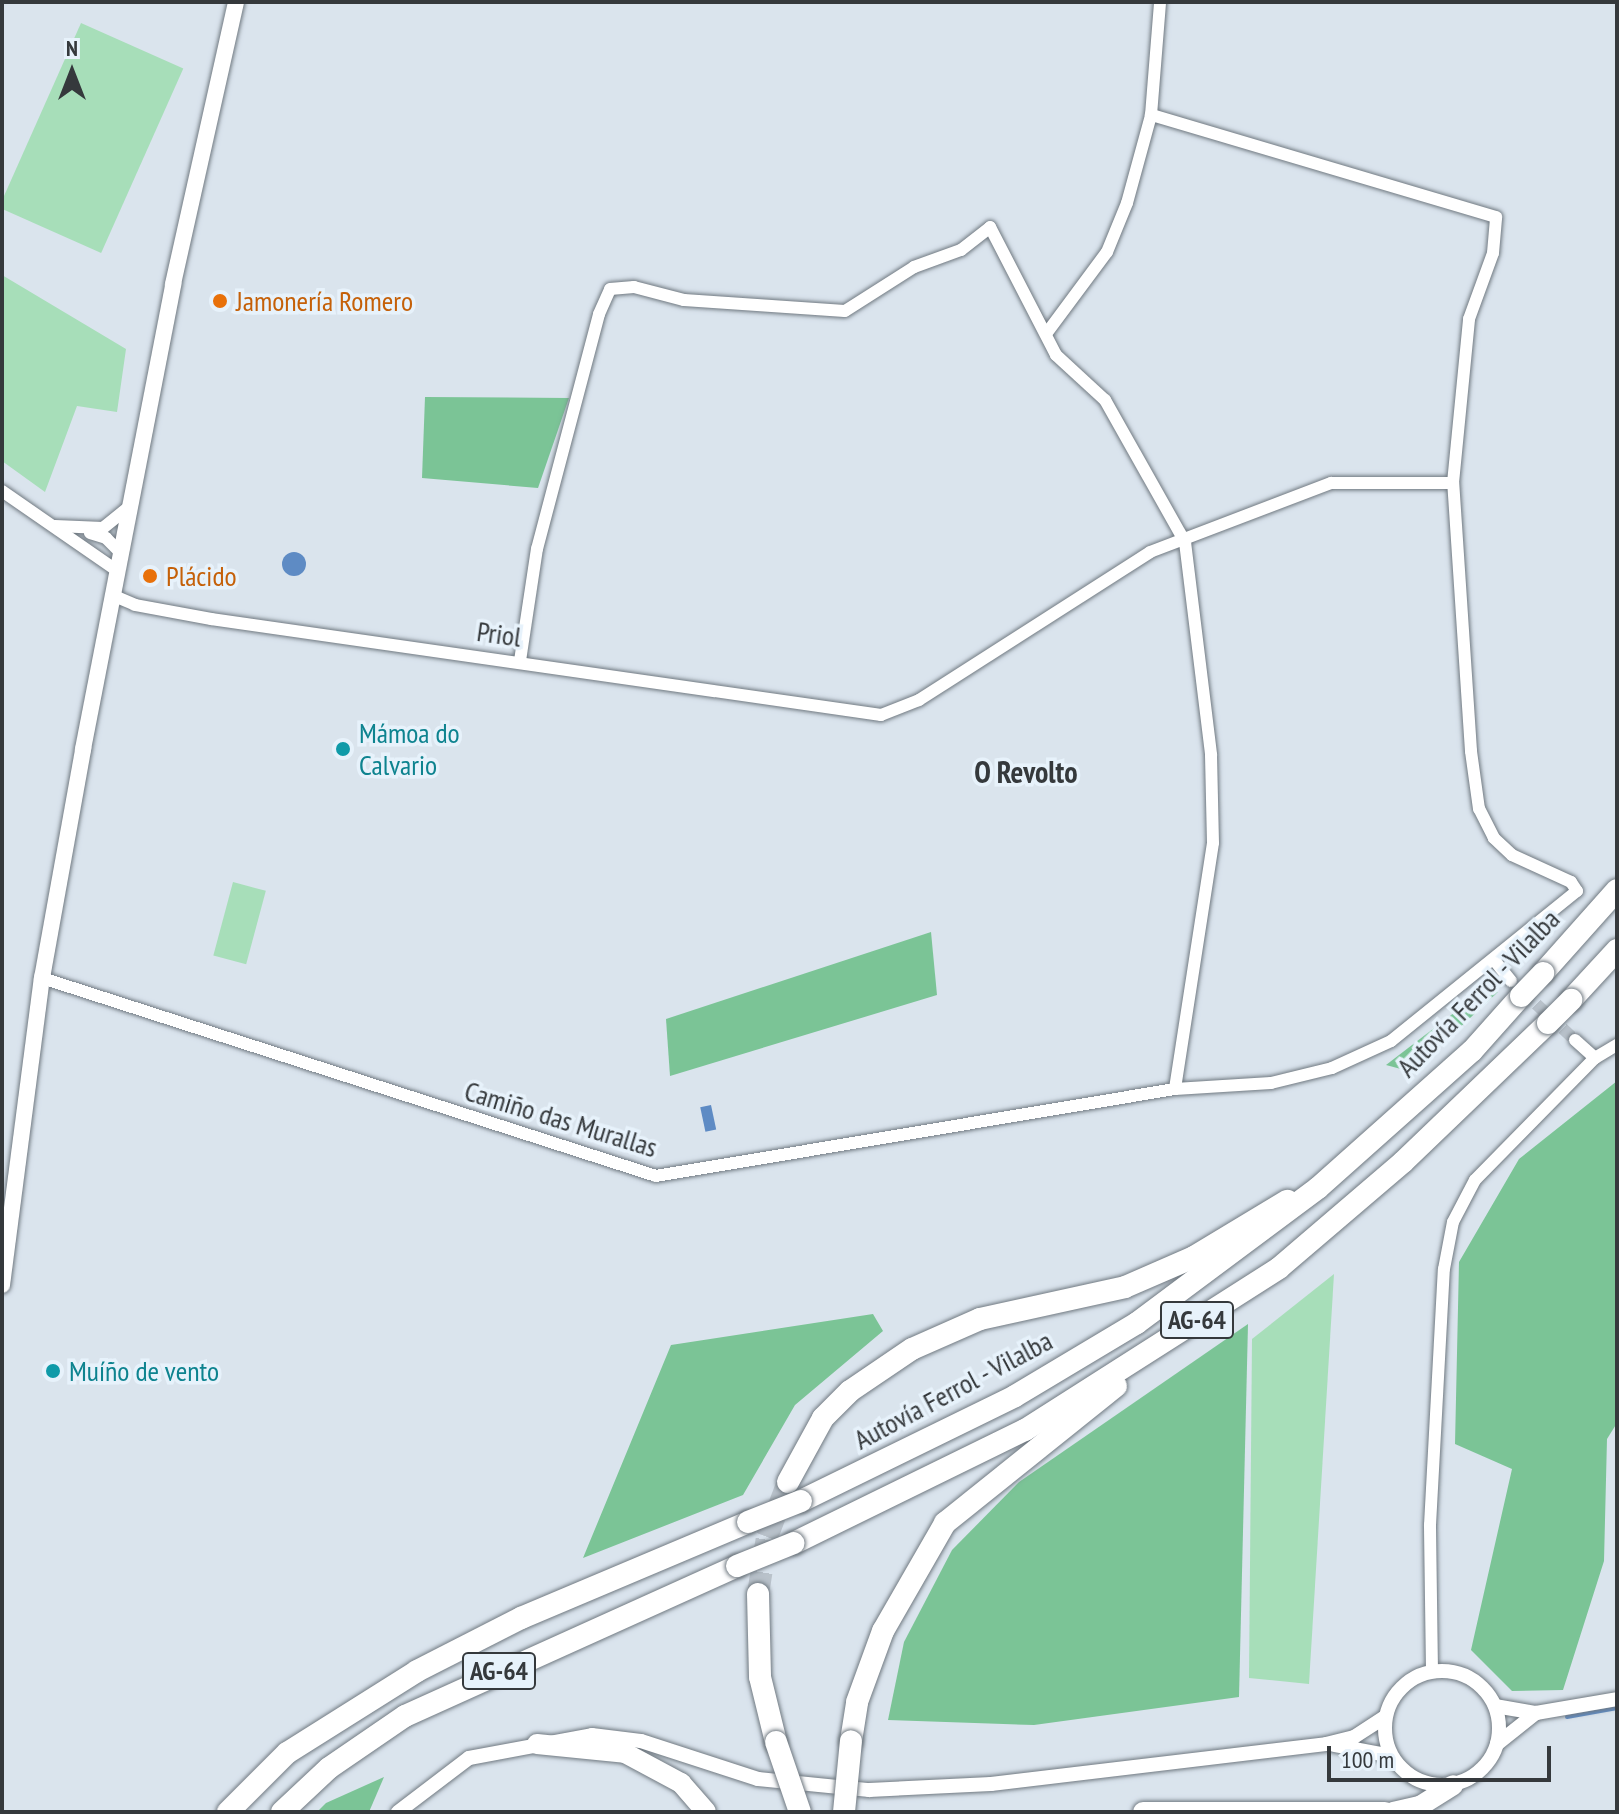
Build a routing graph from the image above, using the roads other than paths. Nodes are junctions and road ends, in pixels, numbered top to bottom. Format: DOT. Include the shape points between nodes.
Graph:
graph roads {
  1 [pos="236,2"];
  2 [pos="1160,2"];
  3 [pos="1151,115"];
  4 [pos="1046,334"];
  5 [pos="1453,483"];
  6 [pos="2,491"];
  7 [pos="129,507"];
  8 [pos="48,525"];
  9 [pos="82,531"];
  10 [pos="1185,542"];
  11 [pos="120,552"];
  12 [pos="116,570"];
  13 [pos="112,595"];
  14 [pos="520,661"];
  15 [pos="1617,890"];
  16 [pos="1617,950"];
  17 [pos="1494,960"];
  18 [pos="42,978"];
  19 [pos="1516,989"];
  20 [pos="1575,1040"];
  21 [pos="1617,1045"];
  22 [pos="1595,1058"];
  23 [pos="1175,1089"];
  24 [pos="1318,1188"];
  25 [pos="2,1285"];
  26 [pos="1196,1321"];
  27 [pos="788,1482"];
  28 [pos="758,1594"];
  29 [pos="1432,1671"];
  30 [pos="1617,1699"];
  31 [pos="1495,1706"];
  32 [pos="1536,1713"];
  33 [pos="1385,1717"];
  34 [pos="537,1744"];
  35 [pos="1326,1744"];
  36 [pos="1497,1744"];
  37 [pos="1391,1756"];
  38 [pos="1453,1785"];
  39 [pos="228,1812"];
  40 [pos="282,1812"];
  41 [pos="398,1812"];
  42 [pos="706,1812"];
  43 [pos="800,1812"];
  44 [pos="844,1812"];
  45 [pos="1143,1812"];
  46 [pos="1385,1812"];
  47 [pos="1393,1812"];
  1 -- 7 [label="main road"];
  2 -- 3 [label="street"];
  3 -- 4 [label="street" via="1107,252"];
  3 -- 5 [label="street" via="1496,217 1493,253 1469,319"];
  4 -- 10 [label="street" via="1056,355 1105,400"];
  4 -- 14 [label="street" via="990,227 961,250 914,267 845,311 684,300 634,287 610,289 537,549"];
  5 -- 10 [label="street" via="1331,483"];
  5 -- 17 [label="street, Camiño das Murallas" via="1479,809 1494,838 1512,855 1571,882 1577,891"];
  6 -- 8 [label="street"];
  7 -- 9 [label="street" via="103,528"];
  7 -- 11 [label="main road"];
  8 -- 9 [label="street"];
  8 -- 12 [label="street"];
  9 -- 11 [label="street" via="106,538"];
  10 -- 14 [label="street, Priol" via="1150,552 919,700 881,715"];
  10 -- 23 [label="street" via="1211,755 1213,843"];
  11 -- 12 [label="main road"];
  12 -- 13 [label="main road"];
  13 -- 14 [label="street, Priol" via="211,619"];
  13 -- 18 [label="main road"];
  15 -- 19 [label="highway, Autovía Ferrol - Vilalba / AG-64, bridge" via="1543,973"];
  16 -- 26 [label="highway, AG-64, bridge" via="1403,1162 1279,1268"];
  17 -- 19 [label="street"];
  17 -- 23 [label="street, Camiño das Murallas" via="1391,1041 1332,1068 1271,1083"];
  18 -- 23 [label="street, Camiño das Murallas" via="656,1176"];
  18 -- 25 [label="main road"];
  19 -- 24 [label="highway, Autovía Ferrol - Vilalba / AG-64" via="1472,1051"];
  20 -- 22 [label="street"];
  21 -- 22 [label="street"];
  22 -- 29 [label="street" via="1475,1180 1453,1222 1444,1269 1430,1525"];
  24 -- 27 [label="highway" via="1262,1212 1194,1257 1125,1287 980,1319 912,1349 850,1391 823,1418"];
  24 -- 39 [label="highway, Autovía Ferrol - Vilalba / AG-64, bridge" via="1137,1323 1015,1396 801,1501 521,1618 417,1671 287,1753"];
  26 -- 40 [label="highway, AG-64, bridge" via="1025,1430 794,1543 405,1716 329,1768"];
  26 -- 44 [label="highway, bridge" via="945,1523 883,1631 857,1702"];
  28 -- 43 [label="highway, bridge" via="760,1677"];
  29 -- 31 [label="street" via="1470,1678"];
  29 -- 33 [label="street" via="1402,1686"];
  30 -- 32 [label="street"];
  31 -- 32 [label="street"];
  31 -- 36 [label="street"];
  32 -- 36 [label="street"];
  33 -- 35 [label="street" via="1354,1737"];
  33 -- 37 [label="street"];
  34 -- 35 [label="street" via="592,1735 641,1741 758,1779 869,1790 991,1784"];
  34 -- 41 [label="street" via="469,1758"];
  34 -- 42 [label="highway" via="625,1753 681,1783"];
  35 -- 37 [label="street"];
  36 -- 38 [label="street" via="1475,1775"];
  37 -- 38 [label="street" via="1417,1780"];
  38 -- 47 [label="highway" via="1420,1806"];
  45 -- 46 [label="highway"];
}
